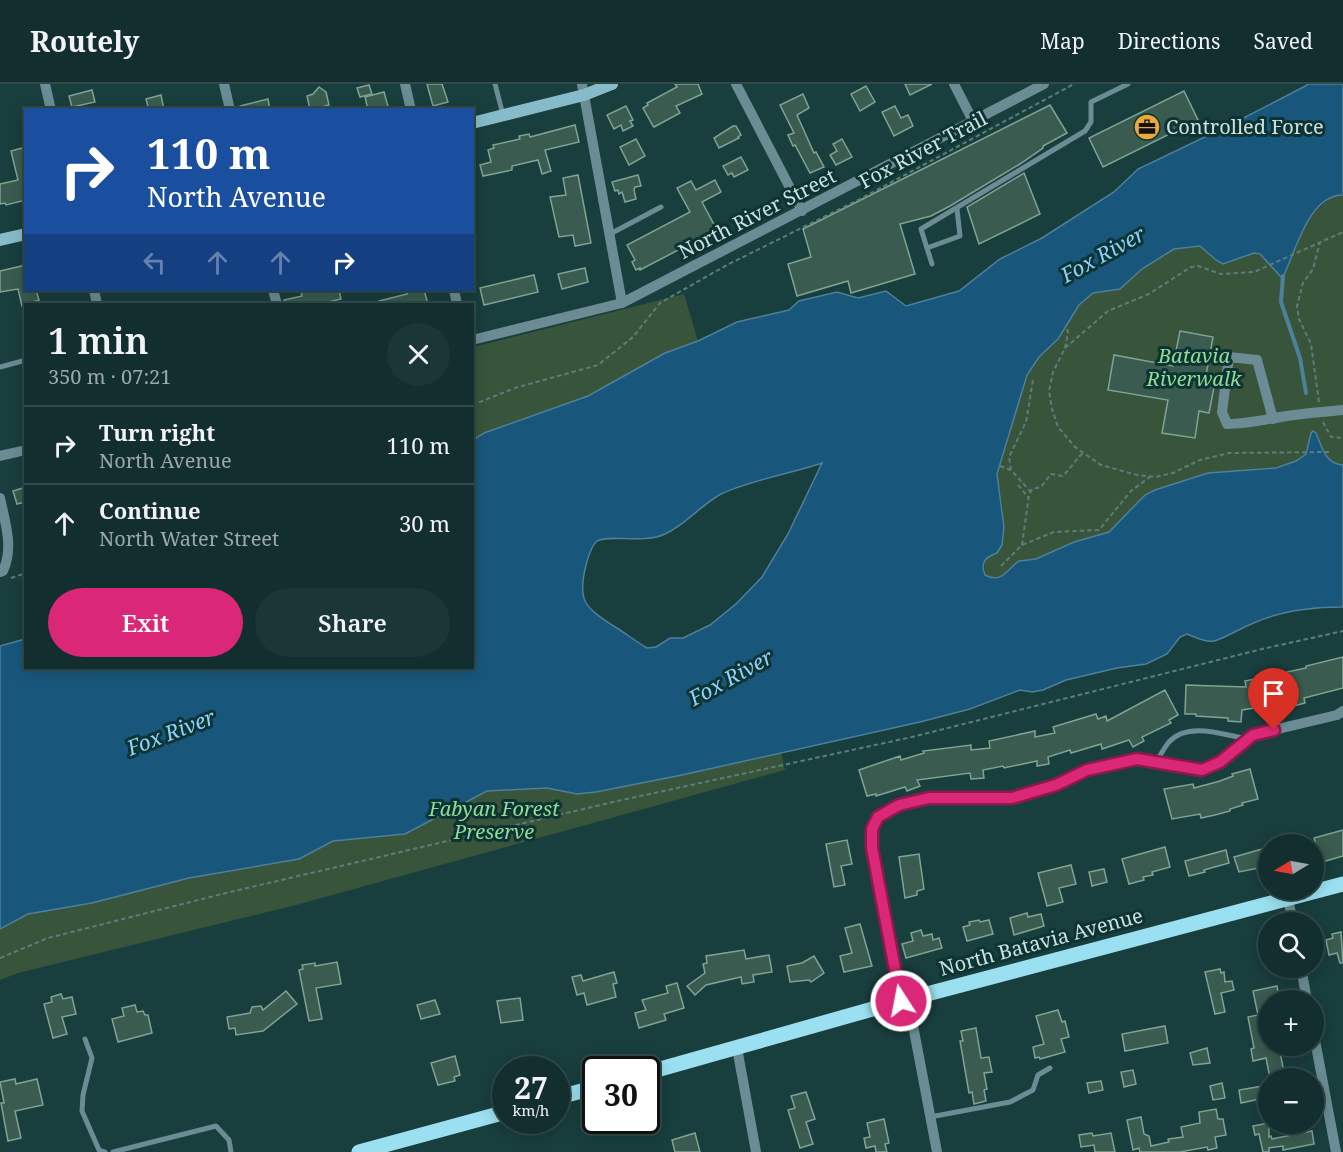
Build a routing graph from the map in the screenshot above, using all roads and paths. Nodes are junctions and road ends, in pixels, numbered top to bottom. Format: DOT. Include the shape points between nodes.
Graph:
graph roads {
  1 [pos="45,84"];
  2 [pos="224,84"];
  3 [pos="405,84"];
  4 [pos="495,84"];
  5 [pos="612,84"];
  6 [pos="736,84"];
  7 [pos="954,84"];
  8 [pos="1044,84"];
  9 [pos="1074,84"];
  10 [pos="1128,84"];
  11 [pos="583,89"];
  12 [pos="51,108"];
  13 [pos="230,108"];
  14 [pos="411,108"];
  15 [pos="503,115"];
  16 [pos="973,121"];
  17 [pos="474,122"];
  18 [pos="661,207"];
  19 [pos="957,209"];
  20 [pos="802,211"];
  21 [pos="1343,232"];
  22 [pos="24,234"];
  23 [pos="610,234"];
  24 [pos="0,240"];
  25 [pos="1320,242"];
  26 [pos="927,248"];
  27 [pos="932,264"];
  28 [pos="622,303"];
  29 [pos="1066,325"];
  30 [pos="474,340"];
  31 [pos="1065,348"];
  32 [pos="24,361"];
  33 [pos="0,367"];
  34 [pos="1033,380"];
  35 [pos="474,404"];
  36 [pos="1343,410"];
  37 [pos="1320,412"];
  38 [pos="1273,419"];
  39 [pos="1343,438"];
  40 [pos="24,450"];
  41 [pos="1329,452"];
  42 [pos="1083,453"];
  43 [pos="0,456"];
  44 [pos="1000,466"];
  45 [pos="1011,470"];
  46 [pos="1152,476"];
  47 [pos="1018,485"];
  48 [pos="1031,492"];
  49 [pos="0,498"];
  50 [pos="1029,498"];
  51 [pos="1022,545"];
  52 [pos="1001,566"];
  53 [pos="0,572"];
  54 [pos="1343,631"];
  55 [pos="1343,711"];
  56 [pos="1247,739"];
  57 [pos="1156,762"];
  58 [pos="1343,884"];
  59 [pos="1324,889"];
  60 [pos="1284,900"];
  61 [pos="0,958"];
  62 [pos="904,1000"];
  63 [pos="85,1039"];
  64 [pos="737,1048"];
  65 [pos="1318,1056"];
  66 [pos="1050,1068"];
  67 [pos="660,1069"];
  68 [pos="492,1116"];
  69 [pos="930,1117"];
  70 [pos="105,1152"];
  71 [pos="113,1152"];
  72 [pos="231,1152"];
  73 [pos="359,1152"];
  74 [pos="756,1152"];
  75 [pos="937,1152"];
  76 [pos="1336,1152"];
  1 -- 12 [label="street"];
  2 -- 13 [label="street"];
  3 -- 14 [label="street"];
  4 -- 15 [label="lane"];
  5 -- 11 [label="main road"];
  6 -- 20 [label="street"];
  7 -- 16 [label="street"];
  8 -- 16 [label="street, North River Street"];
  9 -- 35 [label="path, Fox River Trail" via="660,303 633,337 598,365 515,388"];
  10 -- 19 [label="lane" via="1091,102 1091,122 1085,131"];
  11 -- 15 [label="main road"];
  11 -- 23 [label="street"];
  15 -- 17 [label="main road"];
  16 -- 20 [label="street, North River Street"];
  18 -- 23 [label="lane"];
  19 -- 26 [label="lane" via="921,229"];
  19 -- 26 [label="lane" via="960,236"];
  20 -- 28 [label="street, North River Street"];
  21 -- 25 [label="path"];
  22 -- 24 [label="main road"];
  23 -- 28 [label="street"];
  25 -- 31 [label="path" via="1254,272 1221,274 1191,267 1149,294 1108,312"];
  25 -- 37 [label="path" via="1297,306 1311,344"];
  26 -- 27 [label="lane"];
  28 -- 30 [label="street, North River Street"];
  29 -- 31 [label="path"];
  31 -- 42 [label="path" via="1053,372 1049,391 1052,409 1058,427"];
  32 -- 33 [label="lane"];
  34 -- 45 [label="path" via="1026,422 1009,457"];
  36 -- 37 [label="street"];
  37 -- 38 [label="street"];
  37 -- 39 [label="path" via="1331,437"];
  38 -- 38 [label="street" via="1227,424 1222,412 1229,357 1257,360"];
  40 -- 43 [label="street"];
  41 -- 46 [label="path" via="1229,453 1200,460 1173,473"];
  42 -- 46 [label="path" via="1101,465"];
  42 -- 48 [label="path" via="1070,470 1062,476 1051,474"];
  44 -- 45 [label="path"];
  45 -- 48 [label="path"];
  46 -- 51 [label="path" via="1131,491 1099,530 1054,532"];
  47 -- 50 [label="path"];
  48 -- 50 [label="path"];
  49 -- 53 [label="street" via="9,546 9,559"];
  50 -- 51 [label="path"];
  51 -- 52 [label="path"];
  54 -- 61 [label="path" via="912,736 226,893 48,938"];
  55 -- 56 [label="street"];
  56 -- 57 [label="street" via="1220,762 1202,770"];
  56 -- 57 [label="lane" via="1186,732 1169,743"];
  57 -- 62 [label="street" via="1137,759 1087,770 1056,785 1012,798 929,798 899,805 878,817 872,829 872,848"];
  58 -- 59 [label="main road, North Batavia Avenue"];
  60 -- 62 [label="main road, North Batavia Avenue"];
  62 -- 64 [label="main road, North Batavia Avenue"];
  62 -- 69 [label="street"];
  63 -- 70 [label="lane" via="92,1058 82,1111 99,1150"];
  64 -- 67 [label="main road, North Batavia Avenue"];
  64 -- 74 [label="street"];
  65 -- 76 [label="street"];
  66 -- 69 [label="lane" via="1038,1075 1033,1090 1010,1102"];
  68 -- 73 [label="main road"];
  69 -- 75 [label="street"];
  71 -- 72 [label="lane" via="216,1126 229,1140"];
}
